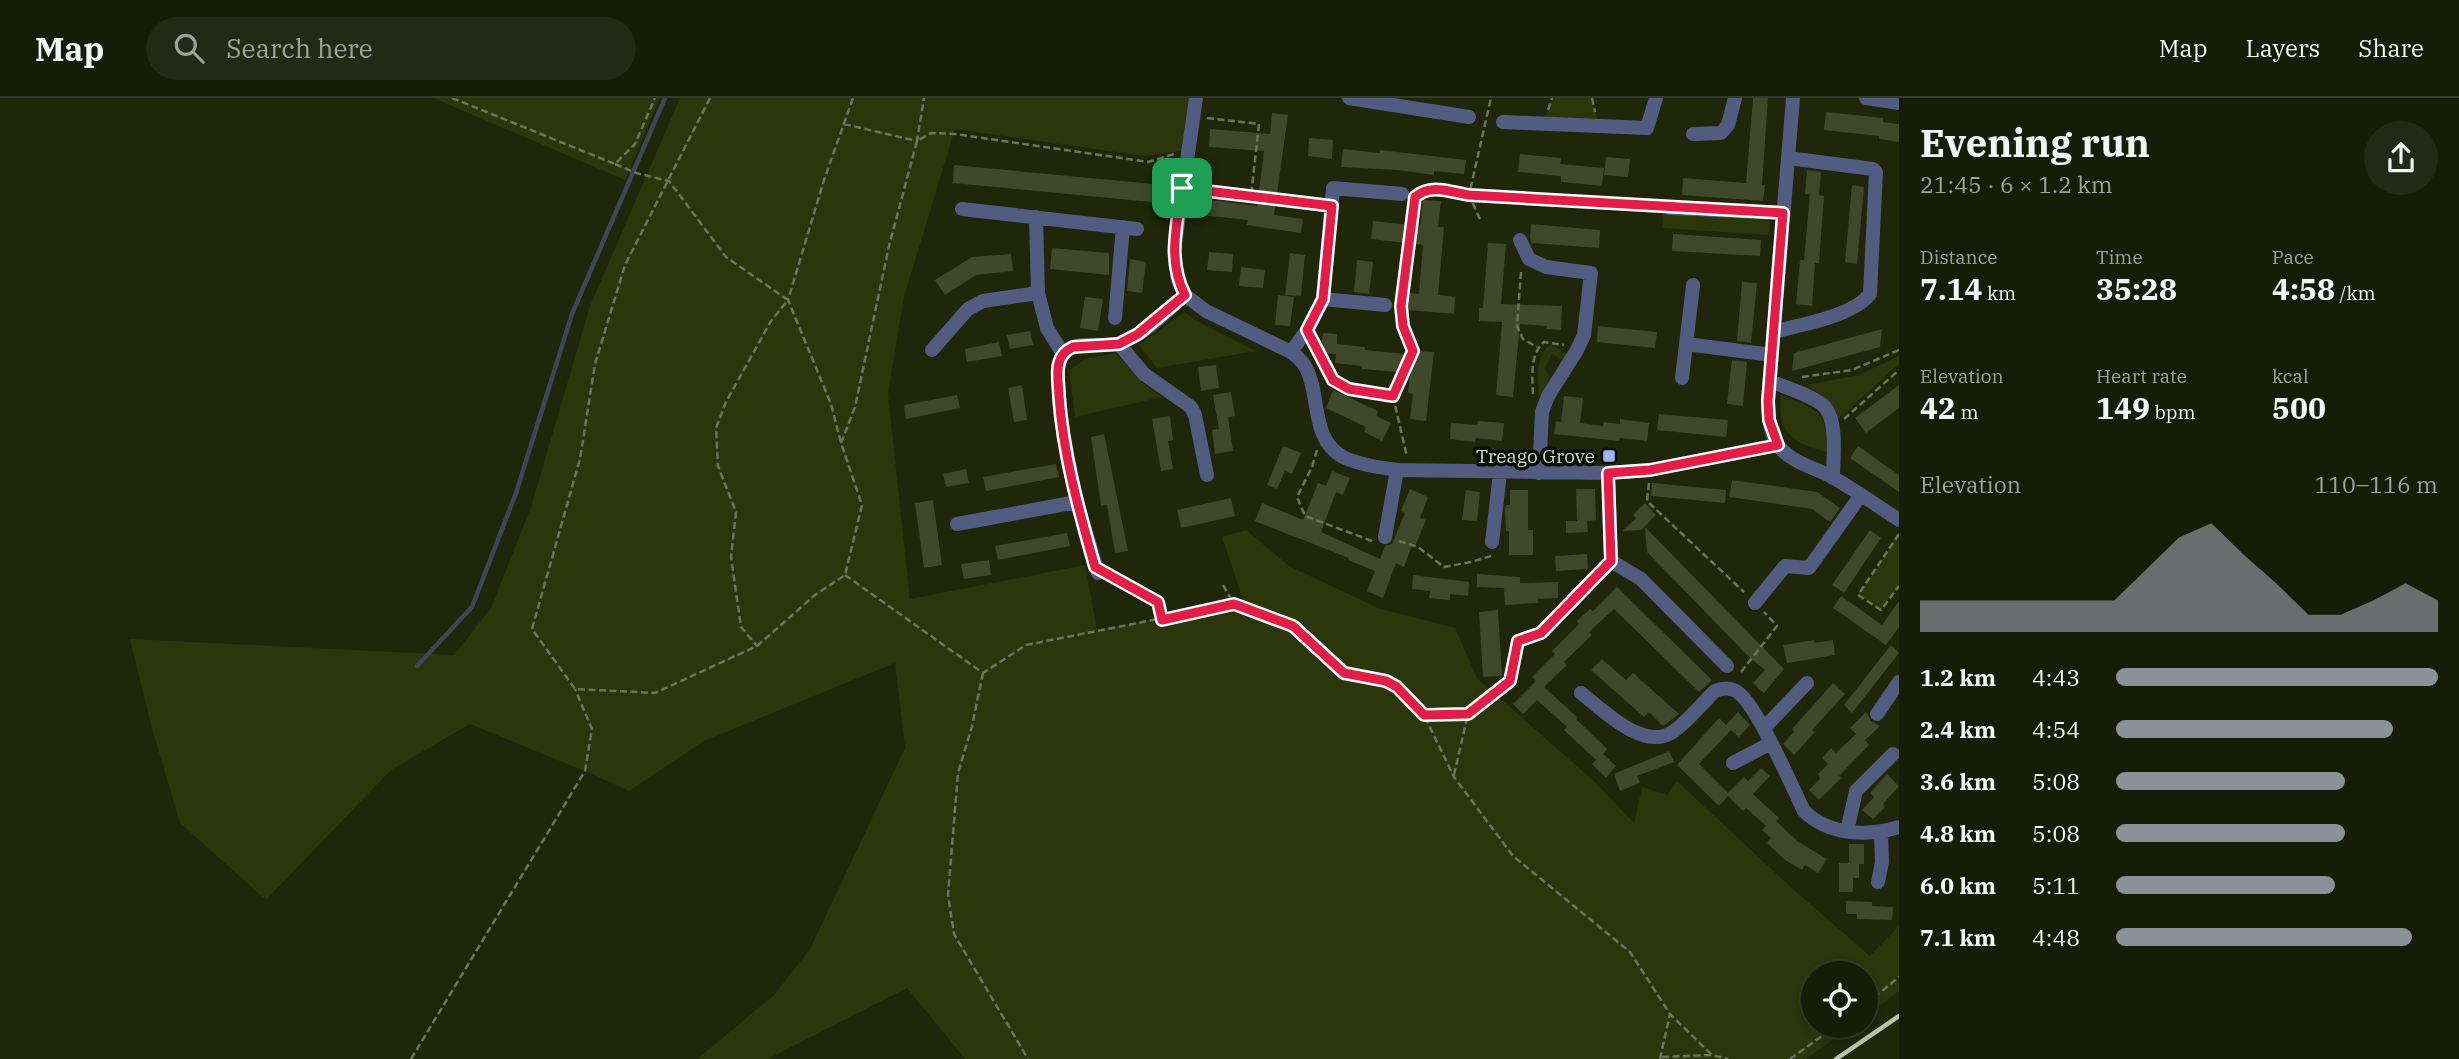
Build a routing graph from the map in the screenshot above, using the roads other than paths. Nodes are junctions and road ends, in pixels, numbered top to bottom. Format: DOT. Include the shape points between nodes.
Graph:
graph roads {
  1 [pos="1196,98"];
  2 [pos="1349,98"];
  3 [pos="1656,98"];
  4 [pos="1735,98"];
  5 [pos="1793,98"];
  6 [pos="1867,98"];
  7 [pos="1883,99"];
  8 [pos="1899,103"];
  9 [pos="1469,117"];
  10 [pos="1503,121"];
  11 [pos="1693,134"];
  12 [pos="1788,158"];
  13 [pos="1402,194"];
  14 [pos="1670,208"];
  15 [pos="962,209"];
  16 [pos="1783,213"];
  17 [pos="1036,217"];
  18 [pos="1522,242"];
  19 [pos="1693,285"];
  20 [pos="1038,293"];
  21 [pos="1185,295"];
  22 [pos="1323,299"];
  23 [pos="1385,305"];
  24 [pos="1115,318"];
  25 [pos="1774,332"];
  26 [pos="1119,344"];
  27 [pos="1686,344"];
  28 [pos="932,351"];
  29 [pos="1291,352"];
  30 [pos="1063,354"];
  31 [pos="1772,355"];
  32 [pos="1682,378"];
  33 [pos="1770,381"];
  34 [pos="1778,445"];
  35 [pos="1403,470"];
  36 [pos="1500,473"];
  37 [pos="1539,473"];
  38 [pos="1608,473"];
  39 [pos="1208,475"];
  40 [pos="1833,478"];
  41 [pos="1861,495"];
  42 [pos="1077,502"];
  43 [pos="1899,520"];
  44 [pos="957,524"];
  45 [pos="1385,537"];
  46 [pos="1492,542"];
  47 [pos="1611,561"];
  48 [pos="1096,570"];
  49 [pos="1755,603"];
  50 [pos="1518,641"];
  51 [pos="1727,666"];
  52 [pos="1899,682"];
  53 [pos="1807,683"];
  54 [pos="1581,693"];
  55 [pos="1877,714"];
  56 [pos="1763,728"];
  57 [pos="1771,743"];
  58 [pos="1893,754"];
  59 [pos="1733,763"];
  60 [pos="1899,827"];
  61 [pos="1847,831"];
  62 [pos="1881,833"];
  63 [pos="1878,882"];
  1 -- 21 [label="street" via="1174,251"];
  2 -- 9 [label="street"];
  3 -- 10 [label="street" via="1647,128"];
  4 -- 11 [label="street" via="1728,125 1721,133"];
  5 -- 12 [label="street"];
  6 -- 7 [label="street"];
  7 -- 8 [label="street"];
  12 -- 16 [label="street"];
  12 -- 25 [label="street" via="1876,172 1870,294 1850,310"];
  13 -- 22 [label="street" via="1333,188"];
  14 -- 16 [label="street"];
  15 -- 17 [label="street"];
  16 -- 25 [label="street"];
  17 -- 20 [label="street"];
  17 -- 24 [label="street" via="1130,228"];
  18 -- 37 [label="street" via="1529,259 1546,267 1591,273 1584,335 1542,412"];
  19 -- 27 [label="street"];
  20 -- 28 [label="street" via="983,301 968,309"];
  20 -- 30 [label="street" via="1047,328"];
  21 -- 26 [label="street"];
  21 -- 29 [label="street" via="1206,311"];
  22 -- 23 [label="street"];
  22 -- 29 [label="street"];
  25 -- 31 [label="street"];
  26 -- 30 [label="street" via="1073,347"];
  26 -- 39 [label="street" via="1144,374 1191,407"];
  27 -- 31 [label="street"];
  27 -- 32 [label="street"];
  29 -- 35 [label="street" via="1307,370 1321,433 1330,445 1351,460"];
  30 -- 42 [label="street" via="1058,371 1061,421"];
  31 -- 33 [label="street"];
  33 -- 34 [label="street" via="1769,420"];
  33 -- 40 [label="street" via="1825,407 1833,429"];
  34 -- 38 [label="street" via="1650,470"];
  34 -- 40 [label="street" via="1804,465"];
  35 -- 36 [label="street"];
  35 -- 45 [label="street"];
  36 -- 37 [label="street"];
  36 -- 46 [label="street"];
  37 -- 38 [label="street"];
  38 -- 47 [label="street"];
  40 -- 41 [label="street"];
  41 -- 43 [label="street"];
  41 -- 49 [label="street" via="1809,568 1785,566"];
  42 -- 44 [label="street"];
  42 -- 48 [label="street"];
  47 -- 50 [label="street" via="1541,633"];
  47 -- 51 [label="street" via="1641,579"];
  52 -- 55 [label="street"];
  53 -- 56 [label="street"];
  54 -- 56 [label="street" via="1635,733 1649,738 1672,732 1715,691 1730,689 1744,698"];
  56 -- 57 [label="street"];
  57 -- 59 [label="street"];
  57 -- 61 [label="street" via="1804,811 1821,824"];
  58 -- 61 [label="street" via="1856,791"];
  60 -- 62 [label="street"];
  61 -- 62 [label="street"];
  62 -- 63 [label="street"];
}
